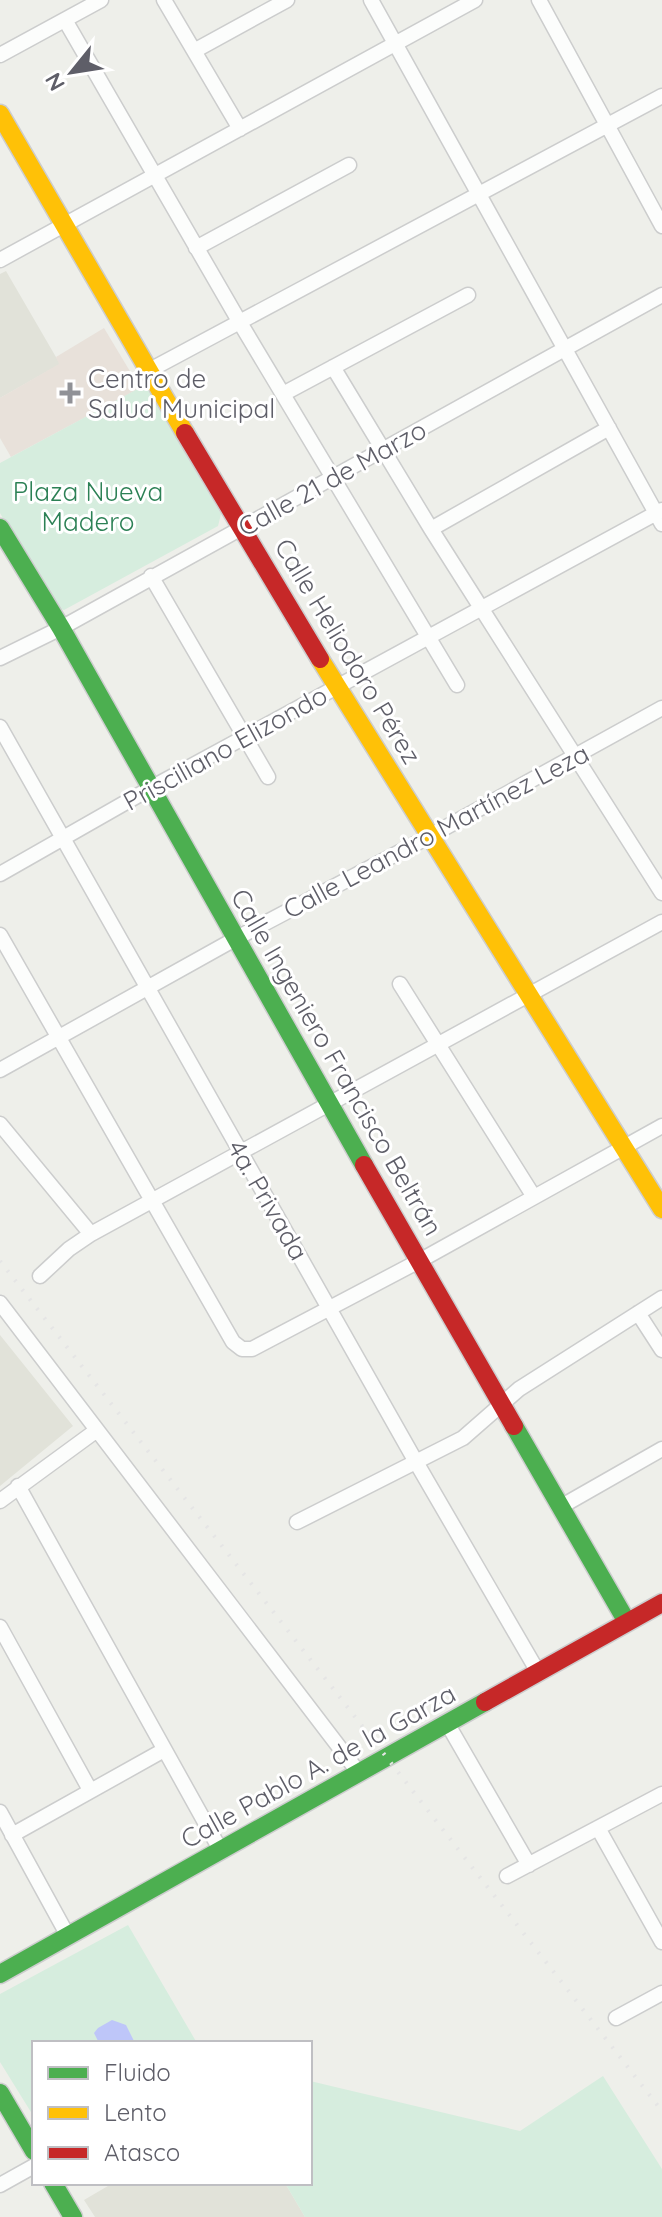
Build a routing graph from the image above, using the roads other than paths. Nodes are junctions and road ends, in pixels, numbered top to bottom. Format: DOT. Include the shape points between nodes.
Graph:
graph roads {
  1 [pos="101,0"];
  2 [pos="164,0"];
  3 [pos="287,0"];
  4 [pos="371,0"];
  5 [pos="475,0"];
  6 [pos="539,0"];
  7 [pos="65,20"];
  8 [pos="395,43"];
  9 [pos="194,51"];
  10 [pos="0,55"];
  11 [pos="662,96"];
  12 [pos="0,114"];
  13 [pos="608,124"];
  14 [pos="240,129"];
  15 [pos="349,165"];
  16 [pos="155,176"];
  17 [pos="479,192"];
  18 [pos="65,224"];
  19 [pos="662,226"];
  20 [pos="196,248"];
  21 [pos="0,260"];
  22 [pos="468,295"];
  23 [pos="662,295"];
  24 [pos="239,321"];
  25 [pos="565,349"];
  26 [pos="333,367"];
  27 [pos="148,371"];
  28 [pos="283,394"];
  29 [pos="609,428"];
  30 [pos="383,448"];
  31 [pos="334,477"];
  32 [pos="660,516"];
  33 [pos="0,528"];
  34 [pos="243,528"];
  35 [pos="431,529"];
  36 [pos="151,576"];
  37 [pos="483,608"];
  38 [pos="61,628"];
  39 [pos="429,638"];
  40 [pos="0,658"];
  41 [pos="457,685"];
  42 [pos="337,687"];
  43 [pos="662,708"];
  44 [pos="0,727"];
  45 [pos="245,737"];
  46 [pos="575,756"];
  47 [pos="268,777"];
  48 [pos="151,788"];
  49 [pos="430,836"];
  50 [pos="63,838"];
  51 [pos="0,874"];
  52 [pos="662,893"];
  53 [pos="662,922"];
  54 [pos="0,935"];
  55 [pos="235,939"];
  56 [pos="400,984"];
  57 [pos="147,987"];
  58 [pos="530,995"];
  59 [pos="59,1036"];
  60 [pos="439,1045"];
  61 [pos="0,1070"];
  62 [pos="329,1105"];
  63 [pos="0,1124"];
  64 [pos="662,1126"];
  65 [pos="623,1147"];
  66 [pos="240,1152"];
  67 [pos="534,1197"];
  68 [pos="154,1201"];
  69 [pos="662,1209"];
  70 [pos="91,1234"];
  71 [pos="421,1260"];
  72 [pos="40,1276"];
  73 [pos="662,1298"];
  74 [pos="0,1303"];
  75 [pos="330,1309"];
  76 [pos="638,1313"];
  77 [pos="662,1350"];
  78 [pos="502,1403"];
  79 [pos="97,1430"];
  80 [pos="662,1449"];
  81 [pos="416,1462"];
  82 [pos="18,1486"];
  83 [pos="0,1501"];
  84 [pos="562,1506"];
  85 [pos="297,1522"];
  86 [pos="662,1603"];
  87 [pos="627,1622"];
  88 [pos="0,1627"];
  89 [pos="538,1672"];
  90 [pos="447,1723"];
  91 [pos="164,1750"];
  92 [pos="359,1773"];
  93 [pos="90,1790"];
  94 [pos="662,1794"];
  95 [pos="0,1812"];
  96 [pos="598,1828"];
  97 [pos="12,1835"];
  98 [pos="221,1851"];
  99 [pos="529,1865"];
  100 [pos="507,1876"];
  101 [pos="68,1936"];
  102 [pos="662,1942"];
  103 [pos="0,1974"];
  104 [pos="662,1993"];
  105 [pos="616,2018"];
  106 [pos="0,2093"];
  107 [pos="32,2148"];
  108 [pos="32,2167"];
  109 [pos="0,2185"];
  110 [pos="54,2185"];
  111 [pos="73,2217"];
  1 -- 7 [label="street"];
  2 -- 9 [label="street"];
  3 -- 9 [label="street"];
  4 -- 8 [label="street"];
  5 -- 8 [label="street"];
  6 -- 13 [label="street"];
  7 -- 10 [label="street"];
  7 -- 16 [label="street"];
  8 -- 14 [label="street"];
  8 -- 17 [label="street"];
  9 -- 14 [label="street"];
  11 -- 13 [label="street"];
  12 -- 18 [label="street, Calle Heliodoro Pérez"];
  13 -- 17 [label="street"];
  13 -- 19 [label="street"];
  14 -- 16 [label="street"];
  15 -- 20 [label="street"];
  16 -- 18 [label="street"];
  16 -- 20 [label="street"];
  17 -- 24 [label="street"];
  17 -- 25 [label="street"];
  18 -- 21 [label="street"];
  18 -- 27 [label="street, Calle Heliodoro Pérez"];
  20 -- 24 [label="street"];
  22 -- 26 [label="street"];
  23 -- 25 [label="street, Calle 21 de Marzo"];
  24 -- 27 [label="street"];
  24 -- 28 [label="street"];
  25 -- 29 [label="street"];
  25 -- 30 [label="street, Calle 21 de Marzo"];
  26 -- 28 [label="street"];
  26 -- 30 [label="street"];
  27 -- 34 [label="street, Calle Heliodoro Pérez"];
  28 -- 31 [label="street"];
  29 -- 32 [label="street"];
  29 -- 35 [label="street"];
  30 -- 31 [label="street, Calle 21 de Marzo"];
  30 -- 35 [label="street"];
  31 -- 34 [label="street, Calle 21 de Marzo"];
  31 -- 39 [label="street"];
  32 -- 37 [label="street, Prisciliano Elizondo"];
  33 -- 38 [label="street, Calle Ingeniero Francisco Beltrán"];
  34 -- 36 [label="street, Calle 21 de Marzo"];
  34 -- 42 [label="street, Calle Heliodoro Pérez"];
  35 -- 37 [label="street"];
  36 -- 38 [label="street, Calle 21 de Marzo"];
  36 -- 45 [label="street"];
  37 -- 39 [label="street, Prisciliano Elizondo"];
  37 -- 46 [label="street"];
  38 -- 40 [label="street, Calle 21 de Marzo"];
  38 -- 48 [label="street, Calle Ingeniero Francisco Beltrán"];
  39 -- 41 [label="street"];
  39 -- 42 [label="street, Prisciliano Elizondo"];
  42 -- 45 [label="street, Prisciliano Elizondo"];
  42 -- 49 [label="street, Calle Heliodoro Pérez"];
  43 -- 46 [label="street, Calle Leandro Martínez Leza"];
  44 -- 50 [label="street, 4a. Privada"];
  45 -- 47 [label="street"];
  45 -- 48 [label="street, Prisciliano Elizondo"];
  46 -- 49 [label="street, Calle Leandro Martínez Leza"];
  46 -- 52 [label="street"];
  48 -- 50 [label="street, Prisciliano Elizondo"];
  48 -- 55 [label="street, Calle Ingeniero Francisco Beltrán"];
  49 -- 55 [label="street, Calle Leandro Martínez Leza"];
  49 -- 58 [label="street, Calle Heliodoro Pérez"];
  50 -- 51 [label="street, Prisciliano Elizondo"];
  50 -- 57 [label="street, 4a. Privada"];
  53 -- 58 [label="street"];
  54 -- 59 [label="street"];
  55 -- 57 [label="street, Calle Leandro Martínez Leza"];
  55 -- 62 [label="street, Calle Ingeniero Francisco Beltrán"];
  56 -- 60 [label="street"];
  57 -- 59 [label="street, Calle Leandro Martínez Leza"];
  57 -- 66 [label="street, 4a. Privada"];
  58 -- 60 [label="street"];
  58 -- 65 [label="street, Calle Heliodoro Pérez"];
  59 -- 61 [label="street, Calle Leandro Martínez Leza"];
  59 -- 68 [label="street"];
  60 -- 62 [label="street"];
  60 -- 67 [label="street"];
  62 -- 66 [label="street"];
  62 -- 71 [label="street, Calle Ingeniero Francisco Beltrán"];
  63 -- 70 [label="street"];
  64 -- 65 [label="street"];
  65 -- 67 [label="street"];
  65 -- 69 [label="street, Calle Heliodoro Pérez"];
  66 -- 68 [label="street"];
  66 -- 75 [label="street, 4a. Privada"];
  67 -- 71 [label="street"];
  68 -- 70 [label="street"];
  68 -- 75 [label="street" via="233,1342 242,1349 252,1349"];
  70 -- 72 [label="street"];
  71 -- 75 [label="street"];
  71 -- 78 [label="street, Calle Ingeniero Francisco Beltrán"];
  73 -- 76 [label="street"];
  74 -- 79 [label="street"];
  75 -- 81 [label="street, 4a. Privada"];
  76 -- 77 [label="street"];
  76 -- 78 [label="street"];
  78 -- 81 [label="street" via="463,1438"];
  78 -- 84 [label="street, Calle Ingeniero Francisco Beltrán"];
  79 -- 82 [label="street"];
  79 -- 92 [label="street"];
  80 -- 84 [label="street"];
  81 -- 85 [label="street"];
  81 -- 89 [label="street, 4a. Privada"];
  82 -- 83 [label="street"];
  82 -- 91 [label="street"];
  84 -- 87 [label="street, Calle Ingeniero Francisco Beltrán"];
  86 -- 87 [label="street, Calle Pablo A. de la Garza"];
  87 -- 89 [label="street, Calle Pablo A. de la Garza"];
  88 -- 93 [label="street"];
  89 -- 90 [label="street, Calle Pablo A. de la Garza"];
  90 -- 92 [label="street, Calle Pablo A. de la Garza"];
  90 -- 99 [label="street"];
  91 -- 93 [label="street"];
  91 -- 98 [label="street"];
  92 -- 98 [label="street, Calle Pablo A. de la Garza"];
  93 -- 97 [label="street"];
  94 -- 96 [label="street"];
  95 -- 97 [label="street"];
  96 -- 99 [label="street"];
  96 -- 102 [label="street"];
  97 -- 101 [label="street"];
  98 -- 101 [label="street, Calle Pablo A. de la Garza"];
  99 -- 100 [label="street"];
  101 -- 103 [label="street, Calle Pablo A. de la Garza"];
  104 -- 105 [label="street"];
  106 -- 107 [label="street"];
  108 -- 109 [label="street"];
  110 -- 111 [label="street"];
}
